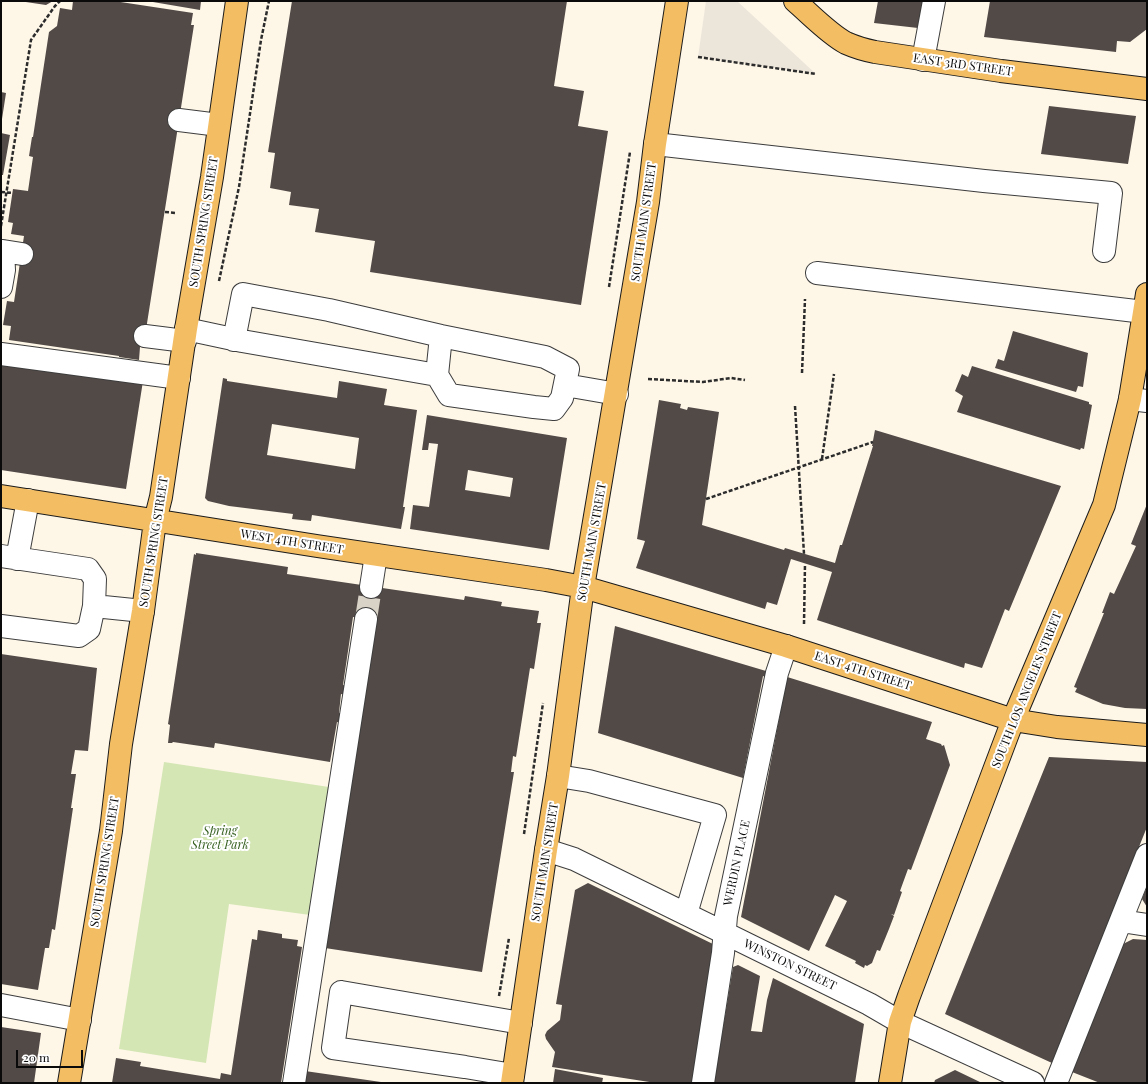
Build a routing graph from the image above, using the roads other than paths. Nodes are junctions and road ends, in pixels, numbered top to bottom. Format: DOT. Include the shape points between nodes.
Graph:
graph roads {
  1 [pos="237,1"];
  2 [pos="676,1"];
  3 [pos="796,1"];
  4 [pos="934,1"];
  5 [pos="923,60"];
  6 [pos="1147,89"];
  7 [pos="179,120"];
  8 [pos="219,125"];
  9 [pos="655,144"];
  10 [pos="1104,251"];
  11 [pos="8,252"];
  12 [pos="817,273"];
  13 [pos="1,287"];
  14 [pos="1146,303"];
  15 [pos="186,335"];
  16 [pos="145,336"];
  17 [pos="441,336"];
  18 [pos="234,340"];
  19 [pos="1,354"];
  20 [pos="437,376"];
  21 [pos="179,378"];
  22 [pos="565,385"];
  23 [pos="616,394"];
  24 [pos="1139,400"];
  25 [pos="1,496"];
  26 [pos="28,500"];
  27 [pos="155,521"];
  28 [pos="376,555"];
  29 [pos="9,558"];
  30 [pos="371,586"];
  31 [pos="583,587"];
  32 [pos="94,606"];
  33 [pos="143,610"];
  34 [pos="366,619"];
  35 [pos="1,626"];
  36 [pos="786,646"];
  37 [pos="1013,720"];
  38 [pos="1147,735"];
  39 [pos="558,776"];
  40 [pos="546,850"];
  41 [pos="1147,855"];
  42 [pos="686,914"];
  43 [pos="1121,921"];
  44 [pos="1147,925"];
  45 [pos="724,932"];
  46 [pos="1,1005"];
  47 [pos="80,1020"];
  48 [pos="900,1022"];
  49 [pos="521,1023"];
  50 [pos="512,1079"];
  51 [pos="69,1083"];
  52 [pos="294,1083"];
  53 [pos="703,1083"];
  54 [pos="890,1083"];
  55 [pos="1032,1083"];
  56 [pos="1056,1083"];
  1 -- 8 [label="main road, SOUTH SPRING STREET"];
  2 -- 9 [label="main road, SOUTH MAIN STREET"];
  3 -- 5 [label="main road, EAST 3RD STREET" via="845,42 875,52"];
  4 -- 5 [label="street"];
  5 -- 6 [label="main road, EAST 3RD STREET"];
  7 -- 8 [label="street"];
  8 -- 15 [label="main road, SOUTH SPRING STREET"];
  9 -- 10 [label="street" via="1111,193"];
  9 -- 23 [label="main road, SOUTH MAIN STREET" via="648,202"];
  11 -- 13 [label="street"];
  12 -- 14 [label="street" via="968,291"];
  14 -- 24 [label="main road, SOUTH LOS ANGELES STREET"];
  15 -- 16 [label="street"];
  15 -- 18 [label="street"];
  15 -- 21 [label="main road, SOUTH SPRING STREET"];
  17 -- 18 [label="street" via="329,310 243,294"];
  17 -- 20 [label="street"];
  17 -- 22 [label="street" via="545,357 568,369"];
  18 -- 20 [label="street"];
  19 -- 21 [label="street"];
  20 -- 22 [label="street" via="449,394 554,409 562,398"];
  21 -- 27 [label="main road, SOUTH SPRING STREET"];
  22 -- 23 [label="street"];
  23 -- 31 [label="main road, SOUTH MAIN STREET"];
  24 -- 37 [label="main road, SOUTH LOS ANGELES STREET" via="1104,505"];
  25 -- 26 [label="main road, WEST 4TH STREET"];
  26 -- 27 [label="main road, WEST 4TH STREET"];
  26 -- 29 [label="street"];
  27 -- 28 [label="main road, WEST 4TH STREET"];
  27 -- 33 [label="main road, SOUTH SPRING STREET"];
  28 -- 30 [label="street"];
  28 -- 31 [label="main road, WEST 4TH STREET"];
  29 -- 32 [label="street" via="88,569 95,579"];
  31 -- 36 [label="main road, EAST 4TH STREET"];
  31 -- 39 [label="main road, SOUTH MAIN STREET"];
  32 -- 33 [label="street"];
  32 -- 35 [label="street" via="89,629 79,636"];
  33 -- 47 [label="main road, SOUTH SPRING STREET"];
  34 -- 52 [label="street" via="346,779"];
  36 -- 37 [label="main road, EAST 4TH STREET"];
  36 -- 45 [label="street, WERDIN PLACE" via="776,681"];
  37 -- 38 [label="main road, EAST 4TH STREET" via="1057,727"];
  37 -- 48 [label="main road, SOUTH LOS ANGELES STREET"];
  39 -- 40 [label="main road, SOUTH MAIN STREET"];
  39 -- 42 [label="street" via="589,781 715,815"];
  40 -- 42 [label="street, WINSTON STREET" via="574,859"];
  40 -- 49 [label="main road, SOUTH MAIN STREET"];
  41 -- 43 [label="street"];
  42 -- 45 [label="street, WINSTON STREET"];
  43 -- 44 [label="street"];
  43 -- 56 [label="street"];
  45 -- 48 [label="street, WINSTON STREET"];
  45 -- 53 [label="street, WERDIN PLACE"];
  46 -- 47 [label="street"];
  47 -- 51 [label="main road, SOUTH SPRING STREET"];
  48 -- 54 [label="main road, SOUTH LOS ANGELES STREET"];
  48 -- 55 [label="street, WINSTON STREET"];
  49 -- 50 [label="main road, SOUTH MAIN STREET"];
  49 -- 50 [label="street" via="341,992 333,1048 465,1067"];
}
